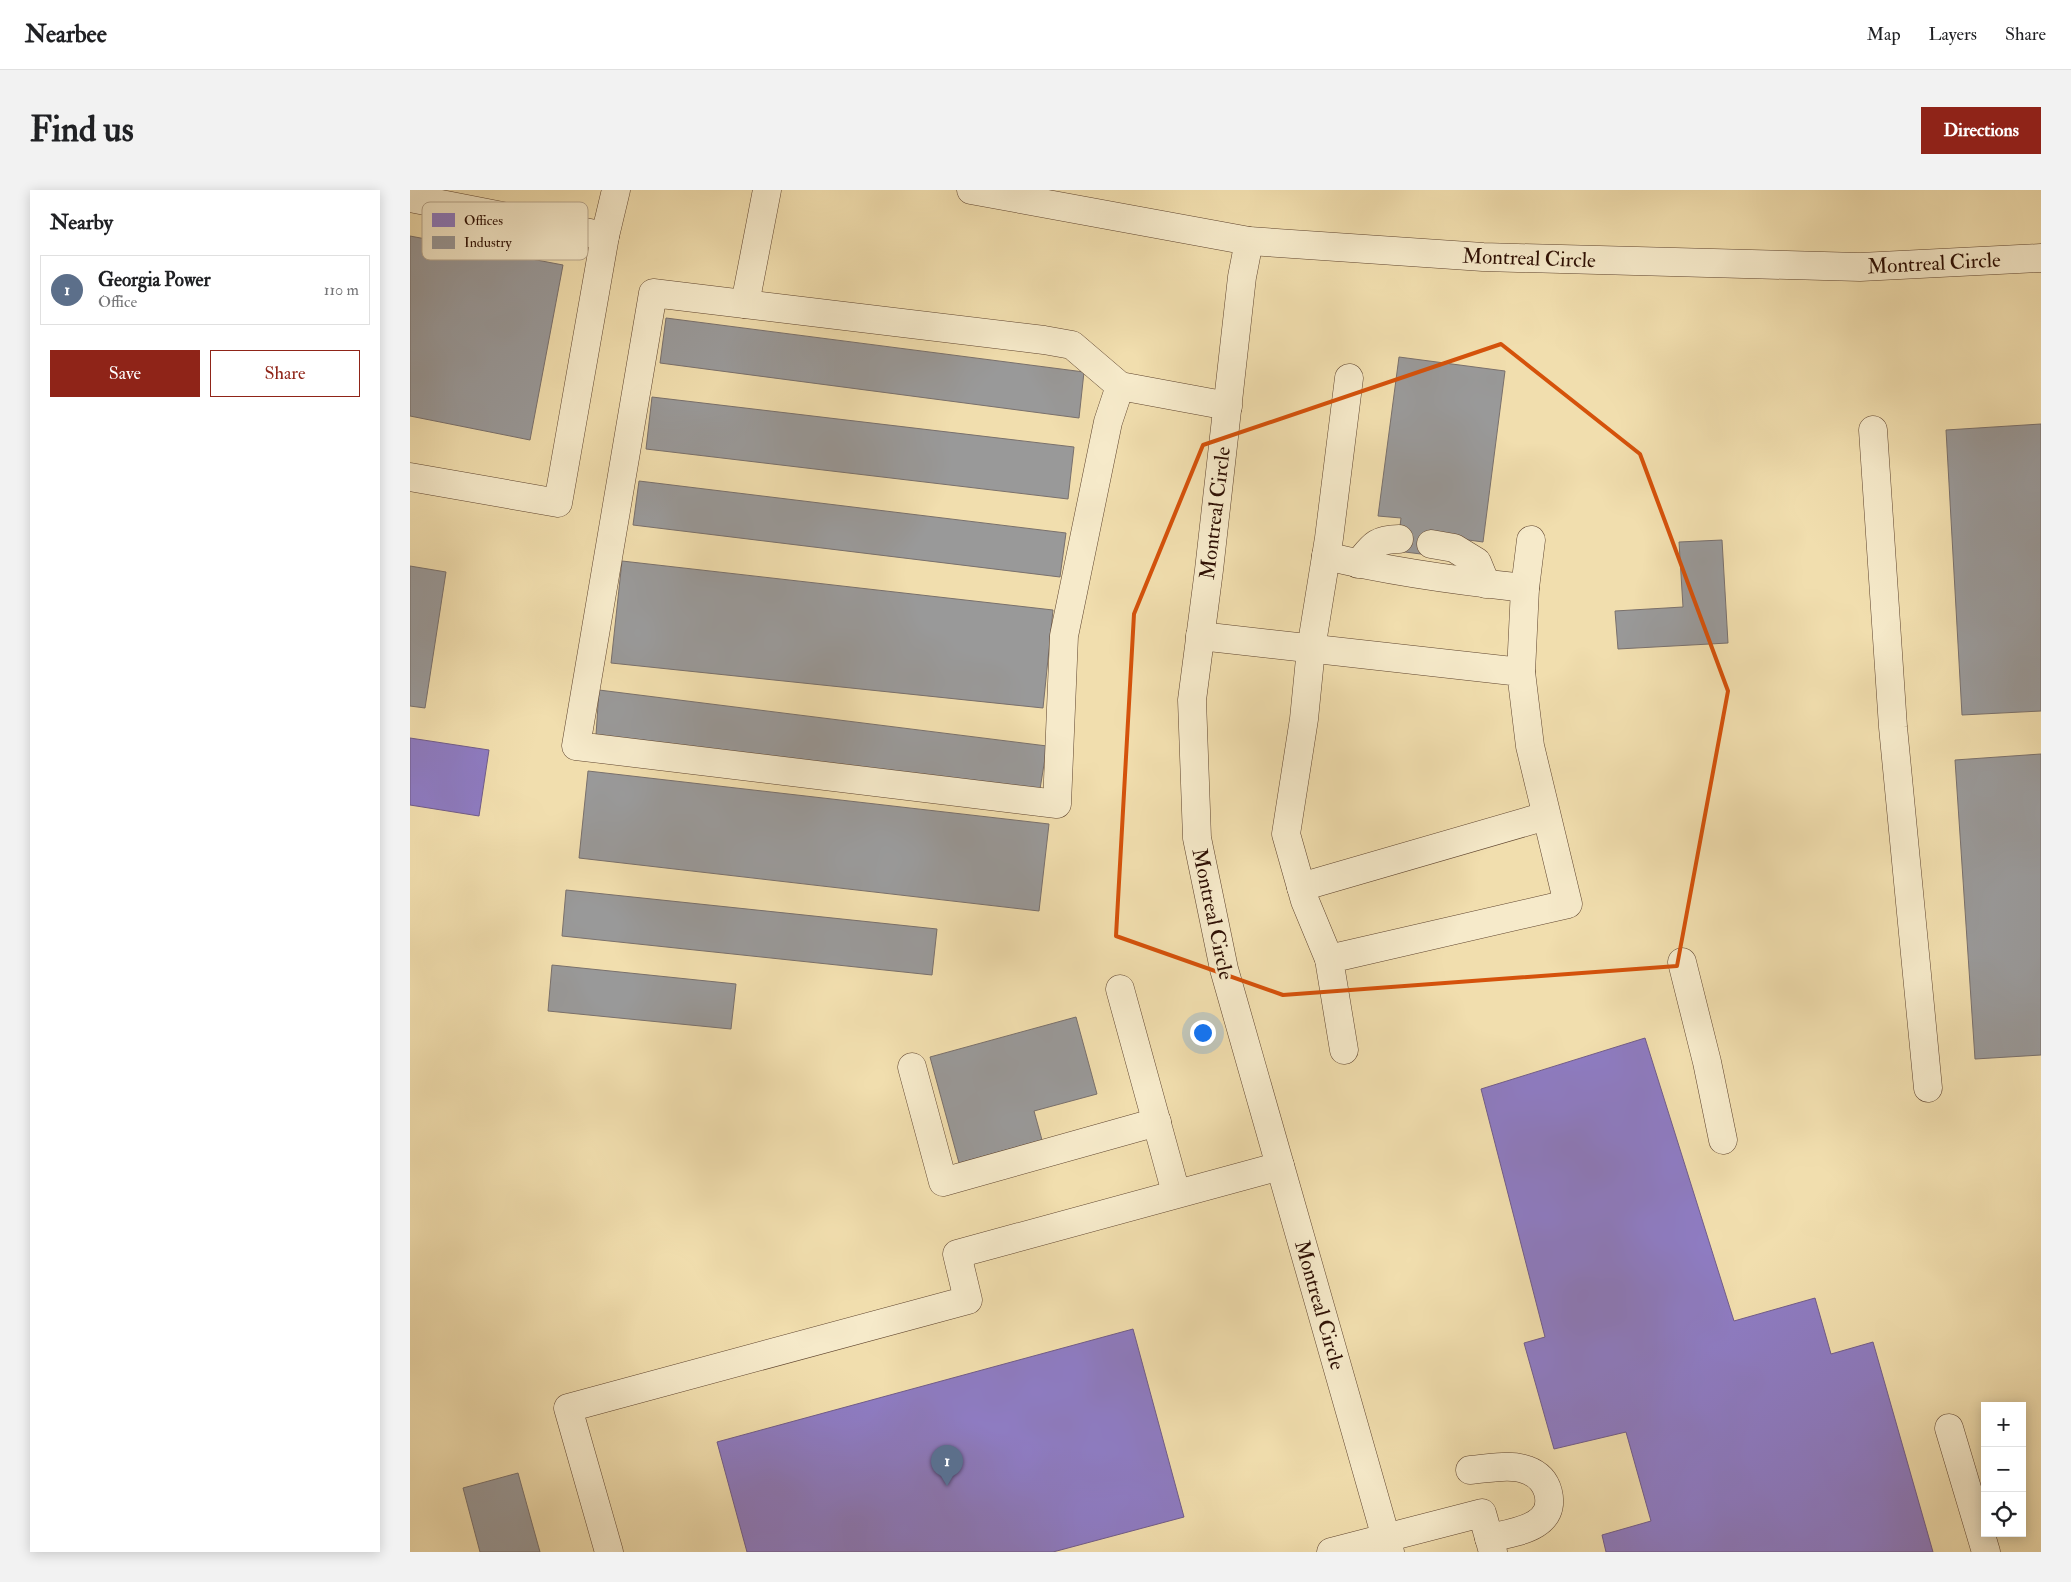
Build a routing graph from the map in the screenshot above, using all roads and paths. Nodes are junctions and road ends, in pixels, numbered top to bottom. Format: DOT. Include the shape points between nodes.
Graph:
graph roads {
  1 [pos="616,190"];
  2 [pos="768,190"];
  3 [pos="972,190"];
  4 [pos="410,198"];
  5 [pos="431,202"];
  6 [pos="588,233"];
  7 [pos="605,236"];
  8 [pos="1248,241"];
  9 [pos="2041,258"];
  10 [pos="745,304"];
  11 [pos="1350,378"];
  12 [pos="1120,386"];
  13 [pos="1228,406"];
  14 [pos="1873,430"];
  15 [pos="410,477"];
  16 [pos="1398,540"];
  17 [pos="1531,540"];
  18 [pos="1431,544"];
  19 [pos="1326,556"];
  20 [pos="1358,564"];
  21 [pos="1486,584"];
  22 [pos="1525,588"];
  23 [pos="1200,636"];
  24 [pos="1311,648"];
  25 [pos="1521,672"];
  26 [pos="1546,816"];
  27 [pos="1301,887"];
  28 [pos="1330,960"];
  29 [pos="1682,962"];
  30 [pos="1120,989"];
  31 [pos="1344,1050"];
  32 [pos="912,1067"];
  33 [pos="1928,1088"];
  34 [pos="1157,1122"];
  35 [pos="1723,1140"];
  36 [pos="1280,1166"];
  37 [pos="1176,1193"];
  38 [pos="1949,1428"];
  39 [pos="1470,1470"];
  40 [pos="1388,1544"];
  41 [pos="1491,1545"];
  42 [pos="609,1552"];
  43 [pos="1331,1552"];
  44 [pos="1986,1552"];
  1 -- 7 [label="street"];
  2 -- 10 [label="street"];
  3 -- 8 [label="street"];
  4 -- 5 [label="street"];
  6 -- 7 [label="street"];
  7 -- 15 [label="street" via="558,503"];
  8 -- 9 [label="street, Montreal Circle" via="1483,257 1860,267"];
  8 -- 13 [label="street, Montreal Circle"];
  10 -- 12 [label="street" via="1072,345"];
  10 -- 12 [label="street" via="653,293 576,746 1057,804 1064,636 1108,422"];
  11 -- 19 [label="street"];
  12 -- 13 [label="street"];
  13 -- 23 [label="street, Montreal Circle"];
  14 -- 33 [label="street" via="1893,727"];
  16 -- 20 [label="street" via="1386,539 1374,544"];
  17 -- 22 [label="street"];
  18 -- 21 [label="street" via="1454,548 1477,562"];
  19 -- 20 [label="street"];
  19 -- 24 [label="street"];
  20 -- 21 [label="street"];
  21 -- 22 [label="street"];
  22 -- 25 [label="street"];
  23 -- 24 [label="street"];
  23 -- 36 [label="street, Montreal Circle" via="1192,700 1197,838 1224,969"];
  24 -- 25 [label="street"];
  24 -- 27 [label="street" via="1304,719 1286,834"];
  25 -- 26 [label="street" via="1530,746"];
  26 -- 27 [label="street"];
  26 -- 28 [label="street" via="1568,904"];
  27 -- 28 [label="street"];
  28 -- 31 [label="street"];
  29 -- 35 [label="street" via="1708,1062"];
  30 -- 34 [label="street"];
  32 -- 34 [label="street" via="944,1182"];
  34 -- 37 [label="street"];
  36 -- 37 [label="street"];
  36 -- 40 [label="street, Montreal Circle"];
  37 -- 42 [label="street" via="958,1254 968,1300 568,1408"];
  38 -- 44 [label="street"];
  39 -- 41 [label="street" via="1526,1469 1544,1481 1547,1491 1549,1504 1537,1524"];
  40 -- 41 [label="street" via="1482,1513"];
  40 -- 43 [label="street"];
}
